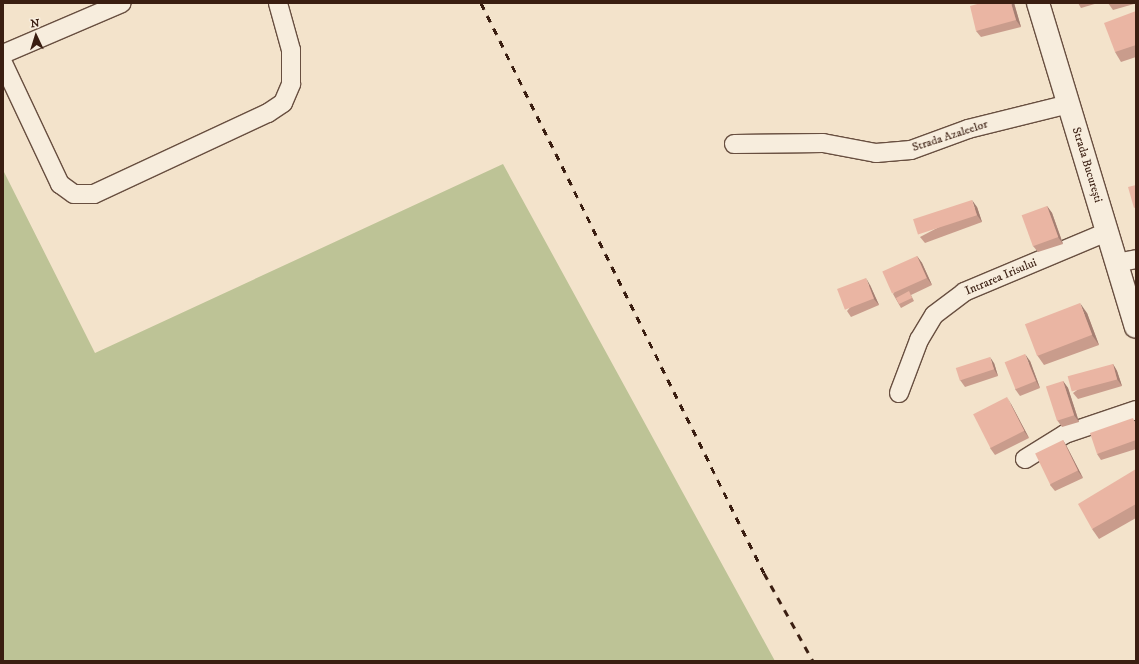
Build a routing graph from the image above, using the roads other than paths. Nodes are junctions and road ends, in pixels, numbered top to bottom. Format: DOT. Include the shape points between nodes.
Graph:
graph roads {
  1 [pos="122,3"];
  2 [pos="278,3"];
  3 [pos="1038,3"];
  4 [pos="3,54"];
  5 [pos="3,63"];
  6 [pos="1069,104"];
  7 [pos="734,144"];
  8 [pos="1107,232"];
  9 [pos="1126,261"];
  10 [pos="1136,327"];
  11 [pos="899,393"];
  12 [pos="1136,410"];
  13 [pos="1025,459"];
  1 -- 4 [label="street"];
  2 -- 5 [label="street" via="291,50 291,84 283,103 268,113 94,194 74,194 60,184"];
  3 -- 6 [label="main road, Strada București"];
  6 -- 7 [label="street, Strada Azaleelor" via="968,129 911,150 876,153 823,144"];
  6 -- 8 [label="main road, Strada București"];
  8 -- 9 [label="main road, Strada București"];
  8 -- 11 [label="street, Intrarea Irisului" via="964,292 934,316 919,340"];
  9 -- 10 [label="main road, Strada București"];
  12 -- 13 [label="street" via="1065,434"];
}
